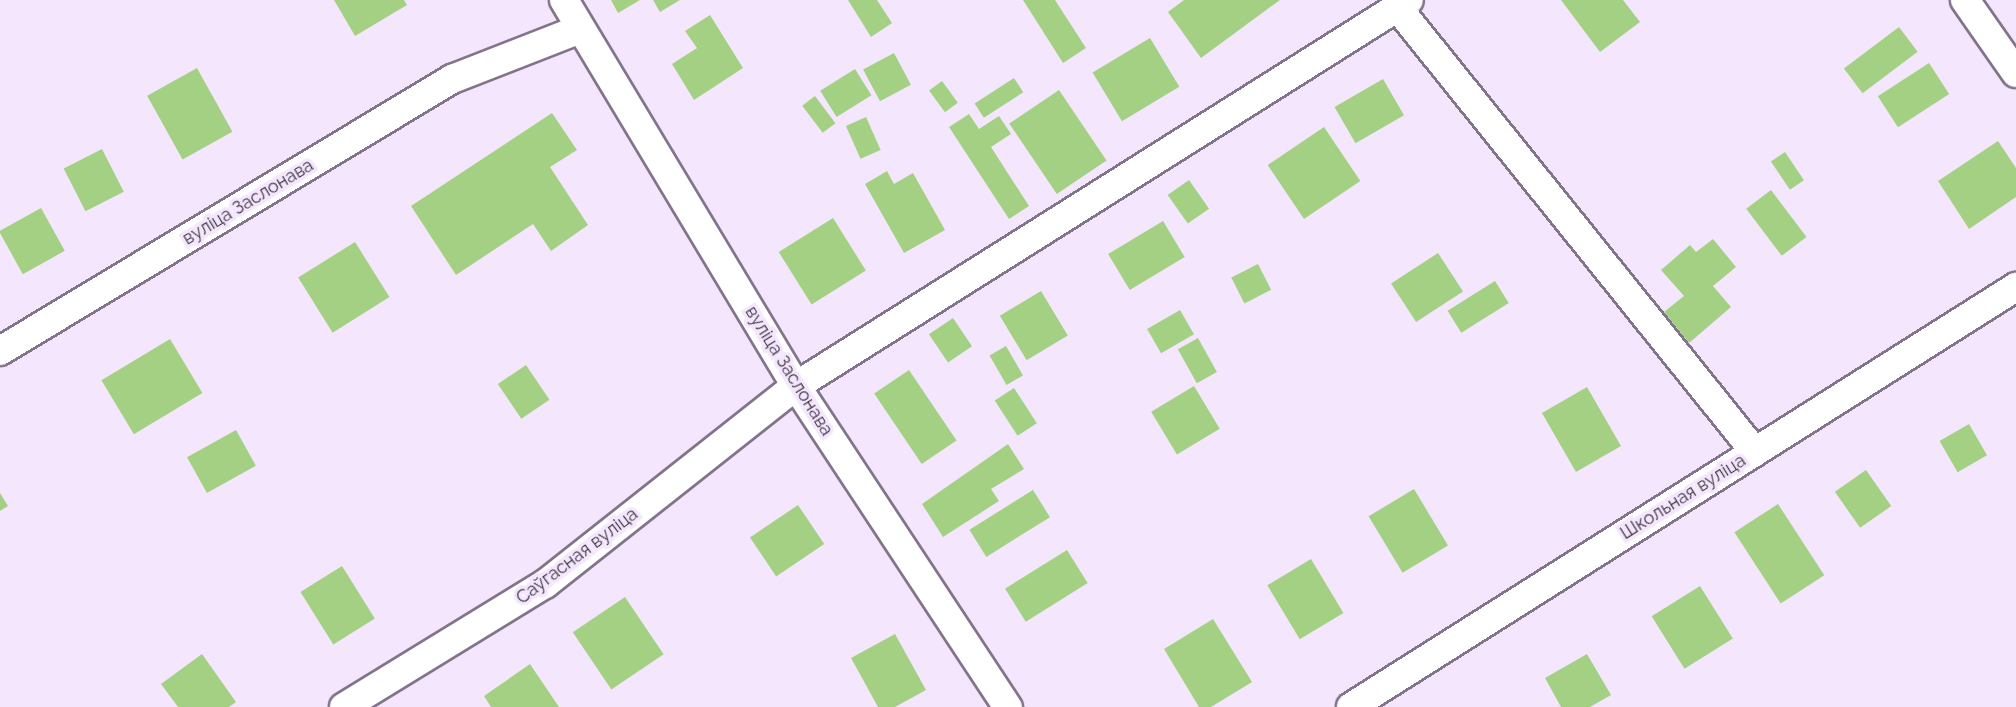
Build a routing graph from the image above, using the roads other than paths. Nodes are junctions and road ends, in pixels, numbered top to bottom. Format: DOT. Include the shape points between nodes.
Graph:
graph roads {
  1 [pos="564,0"];
  2 [pos="1965,0"];
  3 [pos="1403,4"];
  4 [pos="578,30"];
  5 [pos="2016,73"];
  6 [pos="2016,287"];
  7 [pos="0,351"];
  8 [pos="796,386"];
  9 [pos="1755,452"];
  10 [pos="344,707"];
  11 [pos="1008,707"];
  12 [pos="1351,707"];
  1 -- 4 [label="street, вуліца Заслонава"];
  2 -- 5 [label="street"];
  3 -- 8 [label="street, Саўгасная вуліца"];
  3 -- 9 [label="street"];
  4 -- 7 [label="street, вуліца Заслонава" via="452,79"];
  4 -- 8 [label="street, вуліца Заслонава"];
  6 -- 9 [label="street, Школьная вуліца"];
  8 -- 10 [label="street, Саўгасная вуліца" via="545,584"];
  8 -- 11 [label="street, вуліца Заслонава"];
  9 -- 12 [label="street, Школьная вуліца"];
}
